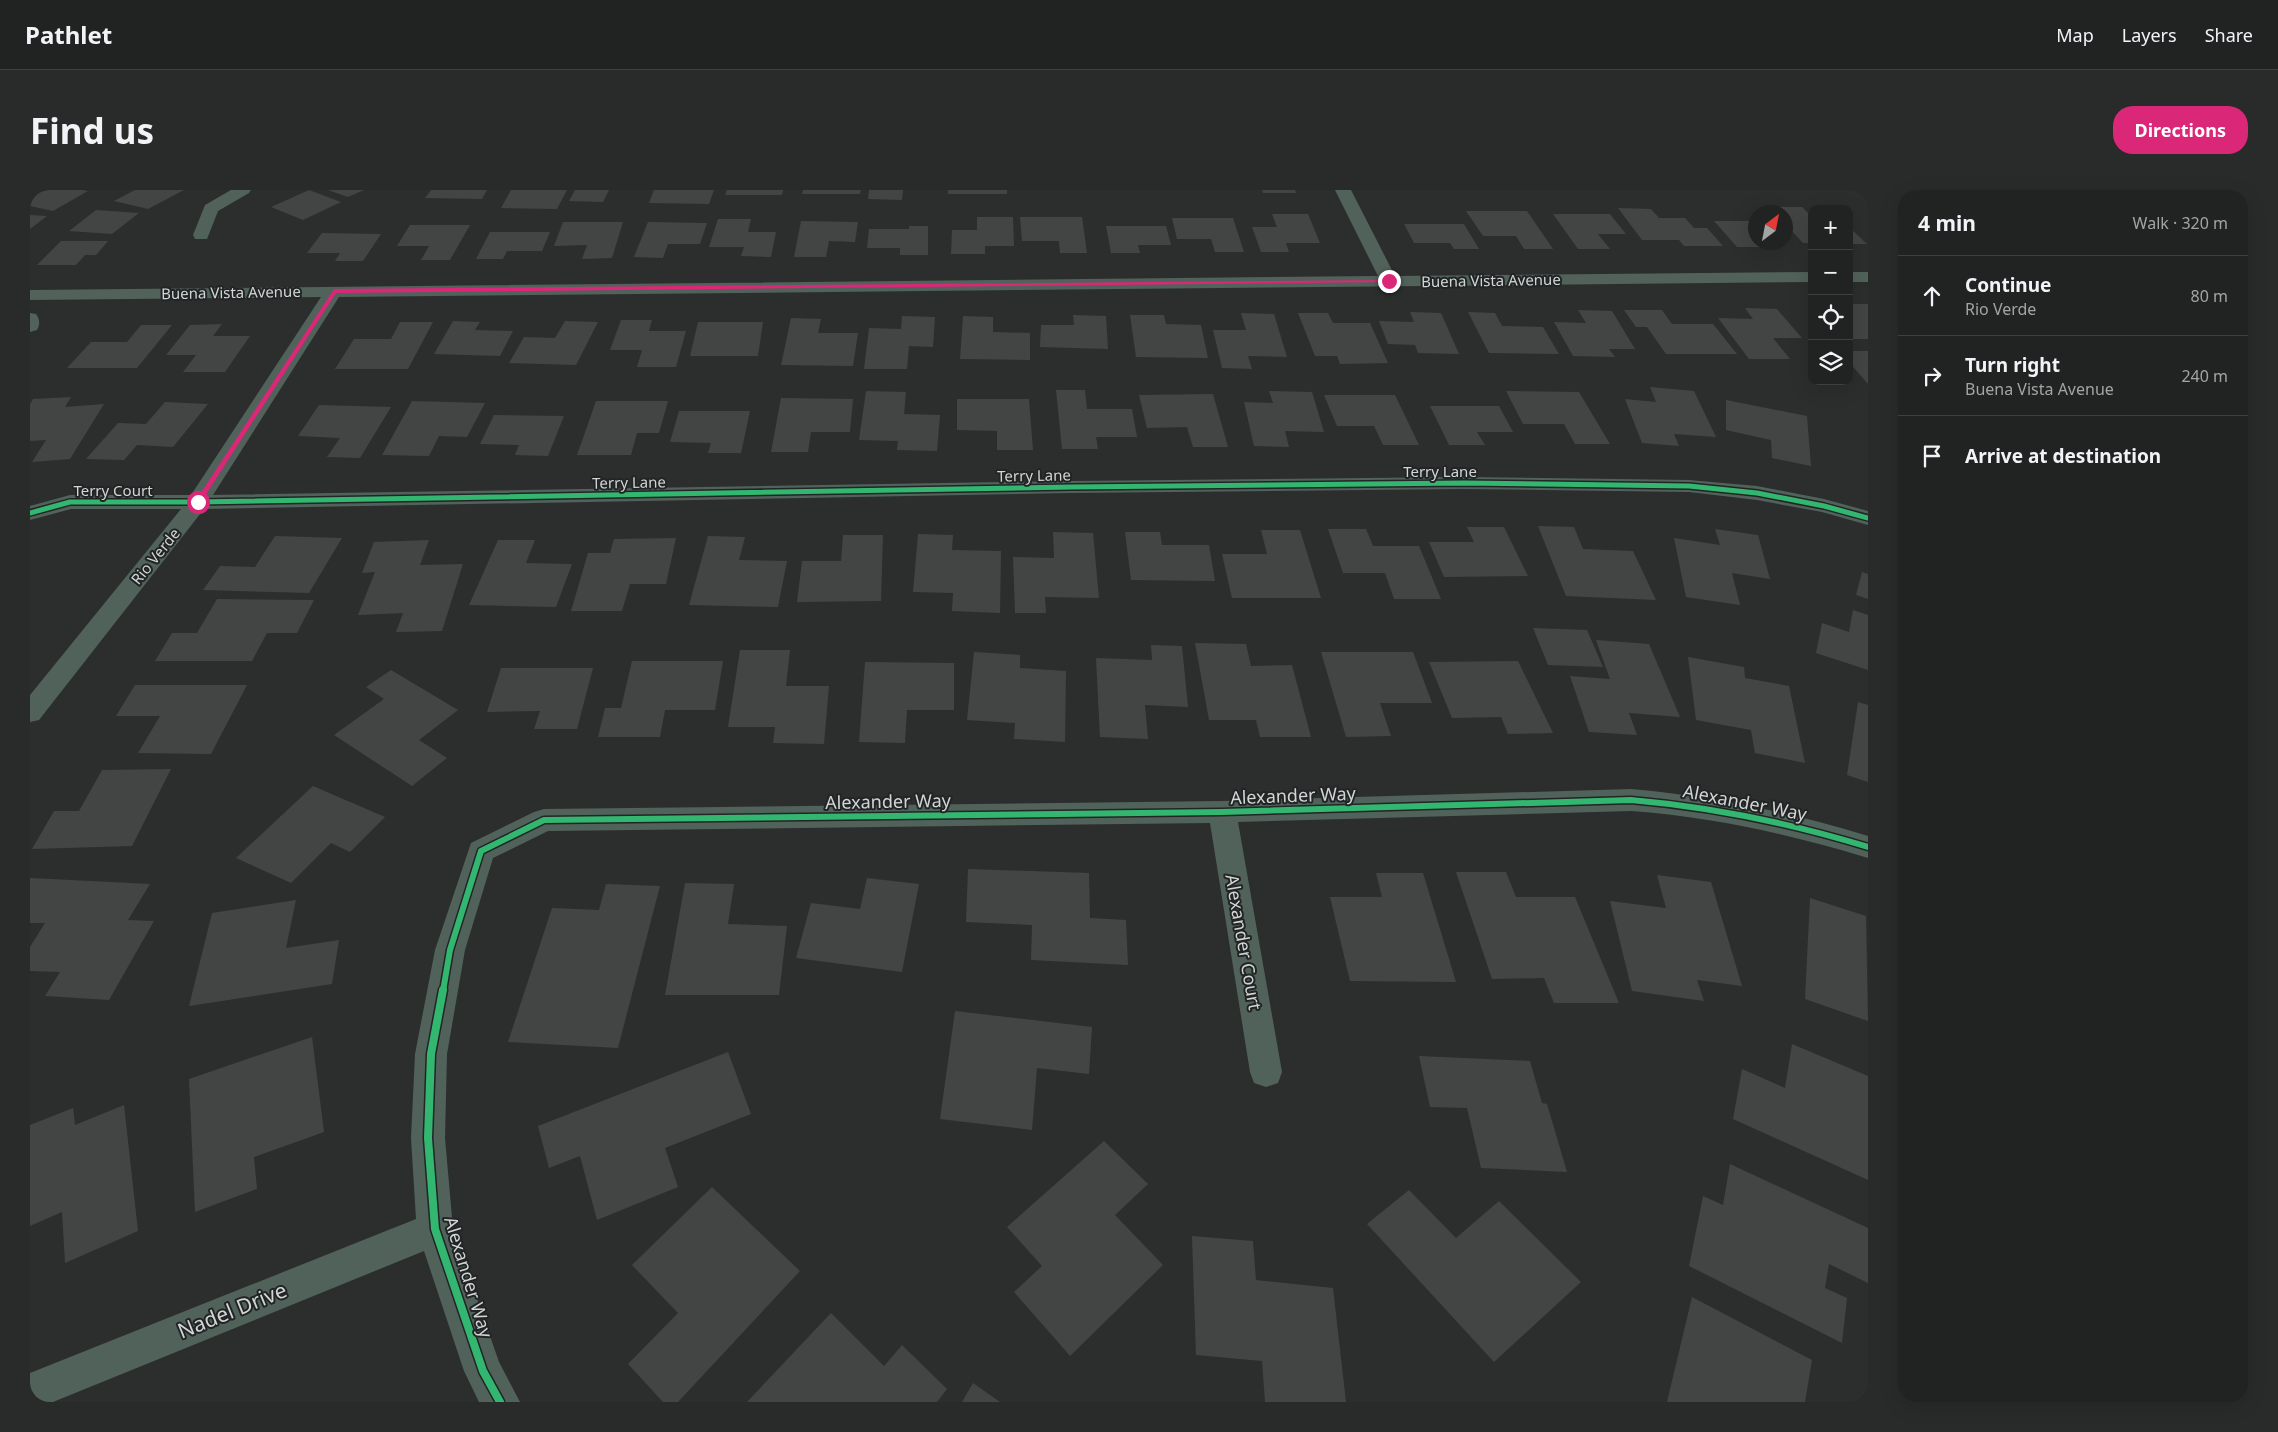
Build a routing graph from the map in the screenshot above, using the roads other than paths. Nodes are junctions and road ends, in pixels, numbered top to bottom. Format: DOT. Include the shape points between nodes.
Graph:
graph roads {
  1 [pos="244,190"];
  2 [pos="1343,190"];
  3 [pos="200,235"];
  4 [pos="1808,277"];
  5 [pos="1853,277"];
  6 [pos="1868,277"];
  7 [pos="1389,281"];
  8 [pos="334,291"];
  9 [pos="30,295"];
  10 [pos="30,318"];
  11 [pos="30,326"];
  12 [pos="198,502"];
  13 [pos="30,513"];
  14 [pos="1868,518"];
  15 [pos="30,713"];
  16 [pos="1222,812"];
  17 [pos="1868,847"];
  18 [pos="1266,1072"];
  19 [pos="435,1229"];
  20 [pos="30,1392"];
  21 [pos="500,1402"];
  1 -- 3 [label="street" via="211,208"];
  2 -- 7 [label="street"];
  4 -- 7 [label="street, Buena Vista Avenue"];
  5 -- 6 [label="street"];
  7 -- 8 [label="street, Buena Vista Avenue"];
  8 -- 9 [label="street, Buena Vista Avenue"];
  8 -- 12 [label="street, Rio Verde"];
  10 -- 11 [label="street"];
  12 -- 13 [label="street, Terry Court" via="70,502"];
  12 -- 14 [label="street, Terry Lane" via="1051,488 1464,484 1689,486 1757,493"];
  12 -- 15 [label="street, Rio Verde"];
  16 -- 17 [label="street, Alexander Way" via="1631,800 1681,803 1764,818"];
  16 -- 18 [label="street, Alexander Court"];
  16 -- 19 [label="street, Alexander Way" via="544,820 481,851 450,950 431,1054 428,1138"];
  19 -- 20 [label="street, Nadel Drive"];
  19 -- 21 [label="street, Alexander Way" via="483,1371"];
}
